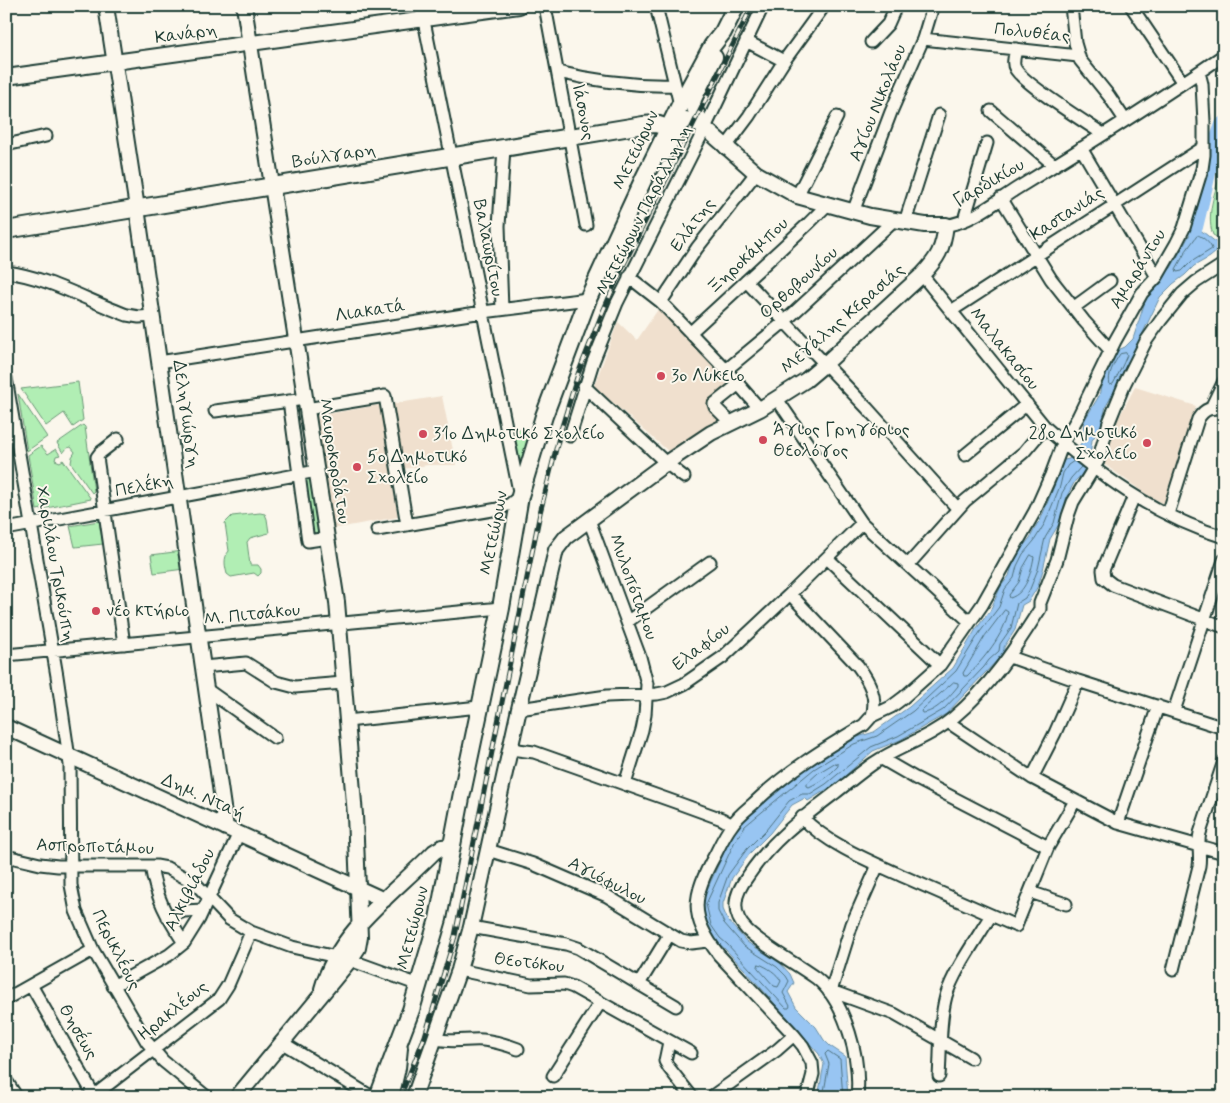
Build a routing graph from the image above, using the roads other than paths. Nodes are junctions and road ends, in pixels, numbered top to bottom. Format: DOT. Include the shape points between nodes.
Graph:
graph roads {
  1 [pos="106,6"];
  2 [pos="244,6"];
  3 [pos="519,6"];
  4 [pos="545,6"];
  5 [pos="656,6"];
  6 [pos="736,6"];
  7 [pos="763,6"];
  8 [pos="824,6"];
  9 [pos="896,6"];
  10 [pos="933,6"];
  11 [pos="1071,6"];
  12 [pos="1131,6"];
  13 [pos="422,13"];
  14 [pos="723,32"];
  15 [pos="923,39"];
  16 [pos="746,41"];
  17 [pos="871,42"];
  18 [pos="250,44"];
  19 [pos="1016,49"];
  20 [pos="1224,55"];
  21 [pos="1078,56"];
  22 [pos="114,62"];
  23 [pos="784,62"];
  24 [pos="558,72"];
  25 [pos="1199,72"];
  26 [pos="6,77"];
  27 [pos="1183,83"];
  28 [pos="674,85"];
  29 [pos="680,106"];
  30 [pos="991,111"];
  31 [pos="939,115"];
  32 [pos="837,116"];
  33 [pos="1125,120"];
  34 [pos="668,128"];
  35 [pos="705,128"];
  36 [pos="1103,134"];
  37 [pos="46,136"];
  38 [pos="571,137"];
  39 [pos="986,143"];
  40 [pos="6,145"];
  41 [pos="1204,147"];
  42 [pos="504,148"];
  43 [pos="726,148"];
  44 [pos="1081,148"];
  45 [pos="451,157"];
  46 [pos="1054,165"];
  47 [pos="756,173"];
  48 [pos="273,186"];
  49 [pos="639,192"];
  50 [pos="797,196"];
  51 [pos="1001,198"];
  52 [pos="1114,204"];
  53 [pos="827,205"];
  54 [pos="137,208"];
  55 [pos="853,212"];
  56 [pos="964,220"];
  57 [pos="899,221"];
  58 [pos="586,224"];
  59 [pos="946,225"];
  60 [pos="6,230"];
  61 [pos="1036,255"];
  62 [pos="1224,264"];
  63 [pos="6,272"];
  64 [pos="922,275"];
  65 [pos="629,277"];
  66 [pos="1157,277"];
  67 [pos="1110,281"];
  68 [pos="746,282"];
  69 [pos="588,299"];
  70 [pos="662,302"];
  71 [pos="1073,308"];
  72 [pos="502,309"];
  73 [pos="951,311"];
  74 [pos="483,312"];
  75 [pos="152,316"];
  76 [pos="784,322"];
  77 [pos="691,332"];
  78 [pos="295,341"];
  79 [pos="1110,350"];
  80 [pos="159,362"];
  81 [pos="825,364"];
  82 [pos="726,370"];
  83 [pos="6,380"];
  84 [pos="1224,381"];
  85 [pos="739,384"];
  86 [pos="584,386"];
  87 [pos="777,399"];
  88 [pos="289,401"];
  89 [pos="305,404"];
  90 [pos="1027,404"];
  91 [pos="1211,408"];
  92 [pos="760,409"];
  93 [pos="1224,409"];
  94 [pos="215,411"];
  95 [pos="731,423"];
  96 [pos="1045,426"];
  97 [pos="570,436"];
  98 [pos="118,439"];
  99 [pos="1063,443"];
  100 [pos="965,455"];
  101 [pos="666,463"];
  102 [pos="1095,467"];
  103 [pos="317,471"];
  104 [pos="298,474"];
  105 [pos="684,477"];
  106 [pos="520,496"];
  107 [pos="1134,496"];
  108 [pos="179,497"];
  109 [pos="958,509"];
  110 [pos="105,510"];
  111 [pos="1168,514"];
  112 [pos="589,520"];
  113 [pos="862,523"];
  114 [pos="30,525"];
  115 [pos="407,525"];
  116 [pos="6,529"];
  117 [pos="377,530"];
  118 [pos="1224,537"];
  119 [pos="328,538"];
  120 [pos="827,558"];
  121 [pos="1224,560"];
  122 [pos="710,562"];
  123 [pos="908,565"];
  124 [pos="1220,585"];
  125 [pos="790,594"];
  126 [pos="501,608"];
  127 [pos="1204,619"];
  128 [pos="627,622"];
  129 [pos="970,622"];
  130 [pos="340,624"];
  131 [pos="1224,626"];
  132 [pos="199,638"];
  133 [pos="124,644"];
  134 [pos="52,651"];
  135 [pos="6,655"];
  136 [pos="1010,656"];
  137 [pos="940,665"];
  138 [pos="203,667"];
  139 [pos="1078,681"];
  140 [pos="343,683"];
  141 [pos="206,689"];
  142 [pos="647,694"];
  143 [pos="1158,706"];
  144 [pos="479,707"];
  145 [pos="519,709"];
  146 [pos="1174,711"];
  147 [pos="872,716"];
  148 [pos="347,721"];
  149 [pos="948,722"];
  150 [pos="6,727"];
  151 [pos="1224,728"];
  152 [pos="275,738"];
  153 [pos="510,749"];
  154 [pos="68,756"];
  155 [pos="882,759"];
  156 [pos="1224,761"];
  157 [pos="1032,778"];
  158 [pos="625,784"];
  159 [pos="1075,801"];
  160 [pos="802,817"];
  161 [pos="1118,823"];
  162 [pos="732,825"];
  163 [pos="232,831"];
  164 [pos="1199,844"];
  165 [pos="452,846"];
  166 [pos="1048,847"];
  167 [pos="488,850"];
  168 [pos="1224,853"];
  169 [pos="6,856"];
  170 [pos="878,865"];
  171 [pos="71,866"];
  172 [pos="151,866"];
  173 [pos="358,888"];
  174 [pos="1030,892"];
  175 [pos="209,897"];
  176 [pos="384,900"];
  177 [pos="1066,904"];
  178 [pos="203,910"];
  179 [pos="991,915"];
  180 [pos="168,918"];
  181 [pos="360,924"];
  182 [pos="471,927"];
  183 [pos="251,932"];
  184 [pos="670,935"];
  185 [pos="708,941"];
  186 [pos="184,943"];
  187 [pos="93,950"];
  188 [pos="336,957"];
  189 [pos="350,960"];
  190 [pos="459,970"];
  191 [pos="1173,970"];
  192 [pos="638,984"];
  193 [pos="31,985"];
  194 [pos="419,985"];
  195 [pos="113,986"];
  196 [pos="830,992"];
  197 [pos="321,995"];
  198 [pos="6,999"];
  199 [pos="600,1003"];
  200 [pos="676,1006"];
  201 [pos="794,1034"];
  202 [pos="435,1039"];
  203 [pos="400,1040"];
  204 [pos="941,1040"];
  205 [pos="281,1042"];
  206 [pos="669,1042"];
  207 [pos="518,1049"];
  208 [pos="153,1051"];
  209 [pos="691,1053"];
  210 [pos="971,1058"];
  211 [pos="553,1076"];
  212 [pos="939,1076"];
  213 [pos="6,1083"];
  214 [pos="94,1096"];
  215 [pos="15,1097"];
  216 [pos="207,1097"];
  217 [pos="237,1097"];
  218 [pos="372,1097"];
  219 [pos="378,1097"];
  220 [pos="392,1097"];
  221 [pos="414,1097"];
  222 [pos="692,1097"];
  223 [pos="711,1097"];
  224 [pos="807,1097"];
  225 [pos="857,1097"];
  1 -- 22 [label="street, Δεληγιώργη"];
  2 -- 18 [label="street, Μαυροκορδάτου"];
  3 -- 13 [label="street, Κανάρη"];
  4 -- 24 [label="street, Ιάσονος"];
  5 -- 28 [label="street"];
  6 -- 14 [label="main road, Μετεώρων"];
  7 -- 16 [label="street, Μετεώρων Παράλληλη"];
  8 -- 23 [label="street"];
  9 -- 17 [label="street" via="888,24"];
  10 -- 15 [label="street, Αγίου Νικολάου"];
  11 -- 21 [label="street, Πολυθέας"];
  12 -- 27 [label="street"];
  13 -- 18 [label="street, Κανάρη"];
  13 -- 45 [label="street, Βαλαωρίτου"];
  14 -- 29 [label="main road, Μετεώρων"];
  14 -- 35 [label="street" via="719,49 694,99 693,106"];
  15 -- 19 [label="street, Πολυθέας"];
  15 -- 55 [label="street, Αγίου Νικολάου"];
  16 -- 23 [label="street"];
  16 -- 35 [label="street, Μετεώρων Παράλληλη"];
  18 -- 22 [label="street, Κανάρη"];
  18 -- 48 [label="street, Μαυροκορδάτου"];
  19 -- 21 [label="street, Πολυθέας"];
  19 -- 36 [label="street" via="1014,64 1020,75"];
  20 -- 25 [label="street, Γαρδικίου"];
  21 -- 33 [label="street, Πολυθέας"];
  22 -- 26 [label="street, Κανάρη"];
  22 -- 54 [label="street, Δεληγιώργη"];
  23 -- 43 [label="street"];
  24 -- 28 [label="street" via="610,83"];
  24 -- 38 [label="street, Ιάσονος"];
  25 -- 27 [label="street, Γαρδικίου"];
  25 -- 41 [label="street, Αμαράντου"];
  27 -- 33 [label="street, Γαρδικίου"];
  28 -- 29 [label="street"];
  29 -- 34 [label="main road, Μετεώρων"];
  30 -- 46 [label="street"];
  31 -- 57 [label="street"];
  32 -- 50 [label="street"];
  33 -- 36 [label="street, Γαρδικίου"];
  34 -- 38 [label="main road, Βούλγαρη" via="648,124"];
  34 -- 49 [label="main road, Μετεώρων"];
  35 -- 43 [label="street, Γαρδικίου"];
  35 -- 49 [label="street" via="686,119 653,176"];
  35 -- 65 [label="street, Μετεώρων Παράλληλη"];
  36 -- 44 [label="street, Γαρδικίου"];
  37 -- 40 [label="street"];
  38 -- 42 [label="main road, Βούλγαρη"];
  38 -- 58 [label="street, Ιάσονος"];
  39 -- 56 [label="street"];
  41 -- 52 [label="street, Καστανιάς"];
  41 -- 66 [label="street, Αμαράντου" via="1202,169 1184,228"];
  42 -- 45 [label="main road, Βούλγαρη"];
  42 -- 72 [label="street" via="499,226"];
  43 -- 47 [label="street, Γαρδικίου"];
  44 -- 46 [label="street, Γαρδικίου"];
  44 -- 52 [label="street"];
  45 -- 48 [label="main road, Βούλγαρη"];
  45 -- 74 [label="street, Βαλαωρίτου"];
  46 -- 51 [label="street, Γαρδικίου"];
  47 -- 50 [label="street, Γαρδικίου"];
  47 -- 70 [label="street, Ελάτης" via="697,248"];
  48 -- 54 [label="main road, Βούλγαρη"];
  48 -- 78 [label="street, Μαυροκορδάτου"];
  49 -- 69 [label="main road, Μετεώρων"];
  50 -- 53 [label="street, Γαρδικίου"];
  51 -- 56 [label="street, Γαρδικίου"];
  51 -- 61 [label="street"];
  52 -- 61 [label="street, Καστανιάς"];
  52 -- 66 [label="street"];
  53 -- 55 [label="street, Γαρδικίου"];
  53 -- 68 [label="street, Ξηροκάμπου"];
  54 -- 60 [label="main road, Βούλγαρη"];
  54 -- 75 [label="street, Δεληγιώργη"];
  55 -- 57 [label="street, Γαρδικίου"];
  56 -- 59 [label="street, Γαρδικίου"];
  57 -- 59 [label="street, Γαρδικίου"];
  57 -- 76 [label="street, Ορθοβουνίου"];
  59 -- 64 [label="street, Μεγάλης Κερασιάς" via="941,250"];
  61 -- 71 [label="street"];
  61 -- 73 [label="street, Καστανιάς"];
  62 -- 102 [label="street" via="1182,294 1146,341 1109,422"];
  63 -- 75 [label="street" via="36,279 127,315"];
  64 -- 73 [label="street, Μαλακασίου"];
  64 -- 81 [label="street, Μεγάλης Κερασιάς"];
  65 -- 70 [label="street"];
  65 -- 86 [label="street, Μετεώρων Παράλληλη" via="600,340"];
  66 -- 79 [label="street, Αμαράντου" via="1146,286"];
  67 -- 71 [label="street"];
  68 -- 76 [label="street"];
  68 -- 77 [label="street, Ξηροκάμπου"];
  69 -- 72 [label="street, Λιακατά"];
  69 -- 106 [label="main road, Μετεώρων" via="544,416"];
  70 -- 77 [label="street"];
  71 -- 79 [label="street"];
  72 -- 74 [label="street, Λιακατά"];
  73 -- 90 [label="street, Μαλακασίου"];
  74 -- 78 [label="street, Λιακατά"];
  74 -- 106 [label="street, Βαλαωρίτου"];
  75 -- 80 [label="street, Δεληγιώργη"];
  76 -- 81 [label="street"];
  76 -- 82 [label="street, Ορθοβουνίου"];
  77 -- 82 [label="street"];
  78 -- 80 [label="street, Λιακατά"];
  78 -- 89 [label="street, Μαυροκορδάτου"];
  79 -- 99 [label="street, Αμαράντου"];
  80 -- 108 [label="street, Δεληγιώργη"];
  81 -- 87 [label="street, Μεγάλης Κερασιάς"];
  81 -- 109 [label="street"];
  82 -- 85 [label="street"];
  83 -- 114 [label="street, Χαριλάου Τρικούπη"];
  84 -- 91 [label="street"];
  85 -- 92 [label="street"];
  85 -- 95 [label="street" via="714,404"];
  86 -- 97 [label="street, Μετεώρων Παράλληλη"];
  86 -- 101 [label="street"];
  87 -- 92 [label="street, Μεγάλης Κερασιάς"];
  87 -- 113 [label="street"];
  88 -- 89 [label="street"];
  88 -- 94 [label="street"];
  88 -- 104 [label="street"];
  89 -- 103 [label="street, Μαυροκορδάτου"];
  89 -- 115 [label="street" via="385,396"];
  90 -- 96 [label="street, Μαλακασίου"];
  90 -- 100 [label="street"];
  91 -- 93 [label="street"];
  91 -- 111 [label="street" via="1201,414 1195,426"];
  92 -- 95 [label="street, Μεγάλης Κερασιάς"];
  95 -- 101 [label="street, Μεγάλης Κερασιάς"];
  96 -- 99 [label="street, Μαλακασίου"];
  96 -- 109 [label="street" via="1024,452"];
  98 -- 110 [label="street" via="97,457"];
  99 -- 102 [label="street, Μαλακασίου"];
  99 -- 129 [label="street, Αμαράντου" via="1035,511 994,586"];
  101 -- 105 [label="street"];
  101 -- 112 [label="street, Μεγάλης Κερασιάς"];
  102 -- 107 [label="street, Μαλακασίου"];
  102 -- 136 [label="street" via="1073,502 1040,609"];
  103 -- 104 [label="street, Πελέκη"];
  103 -- 119 [label="street, Μαυροκορδάτου"];
  104 -- 108 [label="street, Πελέκη"];
  104 -- 119 [label="street" via="308,541"];
  106 -- 115 [label="street" via="498,510"];
  106 -- 126 [label="main road, Μετεώρων"];
  107 -- 111 [label="street, Μαλακασίου"];
  107 -- 127 [label="street" via="1103,570 1104,578 1113,585"];
  108 -- 110 [label="street, Πελέκη"];
  108 -- 132 [label="street, Δεληγιώργη"];
  109 -- 123 [label="street"];
  110 -- 114 [label="street, Πελέκη"];
  110 -- 133 [label="street"];
  111 -- 118 [label="street, Μαλακασίου"];
  112 -- 128 [label="street, Μυλοπόταμου"];
  112 -- 145 [label="street, Μεγάλης Κερασιάς" via="563,540 556,550"];
  113 -- 120 [label="street, Ελαφίου"];
  113 -- 123 [label="street"];
  114 -- 116 [label="street, Πελέκη"];
  114 -- 134 [label="street, Χαριλάου Τρικούπη"];
  115 -- 117 [label="street"];
  119 -- 130 [label="street, Μαυροκορδάτου"];
  120 -- 125 [label="street, Ελαφίου"];
  120 -- 137 [label="street"];
  121 -- 124 [label="street"];
  122 -- 128 [label="street"];
  123 -- 129 [label="street"];
  124 -- 127 [label="street"];
  125 -- 142 [label="street, Ελαφίου" via="706,669 667,692"];
  125 -- 147 [label="street" via="867,678 873,691"];
  126 -- 130 [label="street, Μ. Πιτσάκου"];
  126 -- 144 [label="main road, Μετεώρων"];
  127 -- 131 [label="street"];
  127 -- 146 [label="street"];
  128 -- 142 [label="street, Μυλοπόταμου" via="645,673"];
  129 -- 137 [label="street, Αμαράντου"];
  130 -- 132 [label="street, Μ. Πιτσάκου"];
  130 -- 140 [label="street, Μαυροκορδάτου"];
  132 -- 133 [label="street, Μ. Πιτσάκου"];
  132 -- 138 [label="street, Δεληγιώργη"];
  133 -- 134 [label="street, Μ. Πιτσάκου"];
  134 -- 135 [label="street, Μ. Πιτσάκου"];
  134 -- 154 [label="street, Χαριλάου Τρικούπη"];
  136 -- 139 [label="street"];
  136 -- 149 [label="street" via="984,688"];
  137 -- 147 [label="street, Αμαράντου" via="891,708"];
  138 -- 140 [label="street" via="246,663 271,679 295,687"];
  138 -- 141 [label="street, Δεληγιώργη"];
  139 -- 143 [label="street"];
  139 -- 157 [label="street"];
  140 -- 148 [label="street, Μαυροκορδάτου"];
  141 -- 152 [label="street"];
  141 -- 163 [label="street, Δεληγιώργη"];
  142 -- 145 [label="street, Ελαφίου" via="607,696"];
  142 -- 158 [label="street, Μυλοπόταμου" via="642,730"];
  143 -- 146 [label="street"];
  143 -- 161 [label="street"];
  144 -- 148 [label="street"];
  144 -- 165 [label="main road, Μετεώρων"];
  145 -- 153 [label="street, Μεγάλης Κερασιάς"];
  146 -- 151 [label="street"];
  147 -- 162 [label="street, Αμαράντου" via="864,725 788,772"];
  148 -- 173 [label="street, Μαυροκορδάτου"];
  149 -- 155 [label="street"];
  149 -- 157 [label="street"];
  150 -- 154 [label="street, Δημ. Νταή"];
  153 -- 158 [label="street" via="534,752"];
  153 -- 167 [label="street, Μεγάλης Κερασιάς"];
  154 -- 163 [label="street, Δημ. Νταή"];
  154 -- 171 [label="street, Περικλέους"];
  155 -- 160 [label="street"];
  155 -- 166 [label="street"];
  156 -- 164 [label="street"];
  157 -- 159 [label="street"];
  158 -- 162 [label="street"];
  159 -- 161 [label="street"];
  159 -- 166 [label="street"];
  160 -- 170 [label="street" via="816,831"];
  160 -- 196 [label="street" via="757,862 738,891 736,906 740,921 749,933 796,964"];
  161 -- 164 [label="street"];
  162 -- 185 [label="street, Αμαράντου" via="706,870 698,894 698,920"];
  163 -- 173 [label="street, Δημ. Νταή"];
  163 -- 175 [label="street, Αλκιβιάδου"];
  164 -- 168 [label="street"];
  164 -- 191 [label="street" via="1199,866"];
  165 -- 176 [label="street" via="438,848"];
  165 -- 194 [label="main road, Μετεώρων" via="438,919"];
  166 -- 174 [label="street"];
  167 -- 182 [label="street, Μεγάλης Κερασιάς"];
  167 -- 184 [label="street, Αγιόφυλου" via="533,864 607,896"];
  169 -- 171 [label="street, Ασπροποτάμου" via="40,864"];
  170 -- 179 [label="street"];
  170 -- 196 [label="street" via="854,919"];
  171 -- 172 [label="street, Ασπροποτάμου"];
  171 -- 187 [label="street, Περικλέους" via="74,903"];
  172 -- 175 [label="street, Ασπροποτάμου" via="167,868 182,875"];
  172 -- 180 [label="street" via="154,888"];
  173 -- 176 [label="street, Δημ. Νταή"];
  173 -- 181 [label="street, Μαυροκορδάτου"];
  174 -- 177 [label="street"];
  174 -- 179 [label="street" via="1016,926"];
  175 -- 178 [label="street, Αλκιβιάδου"];
  175 -- 183 [label="street, Ασπροποτάμου" via="229,919"];
  176 -- 181 [label="street"];
  178 -- 180 [label="street" via="184,911"];
  178 -- 186 [label="street, Αλκιβιάδου"];
  179 -- 204 [label="street" via="948,989"];
  180 -- 186 [label="street"];
  181 -- 188 [label="street"];
  181 -- 189 [label="street, Μαυροκορδάτου" via="358,948"];
  182 -- 190 [label="street, Μεγάλης Κερασιάς"];
  182 -- 192 [label="street" via="578,948"];
  183 -- 188 [label="street, Ασπροποτάμου" via="292,947"];
  183 -- 208 [label="street, Ηρακλέους" via="219,1000"];
  184 -- 185 [label="street, Αγιόφυλου" via="691,943"];
  184 -- 192 [label="street"];
  185 -- 201 [label="street, Αμαράντου"];
  186 -- 195 [label="street, Αλκιβιάδου"];
  187 -- 193 [label="street"];
  187 -- 195 [label="street, Περικλέους"];
  188 -- 189 [label="street, Ασπροποτάμου"];
  188 -- 197 [label="street" via="326,975"];
  189 -- 194 [label="street, Ασπροποτάμου"];
  189 -- 197 [label="street, Μαυροκορδάτου"];
  190 -- 199 [label="street, Θεοτόκου" via="531,985 564,984"];
  190 -- 202 [label="street, Μεγάλης Κερασιάς"];
  192 -- 200 [label="street"];
  193 -- 198 [label="street"];
  193 -- 214 [label="street, Θησέως"];
  194 -- 203 [label="main road, Μετεώρων"];
  195 -- 208 [label="street, Περικλέους"];
  196 -- 204 [label="street" via="894,1014"];
  196 -- 225 [label="street" via="852,1042 858,1073"];
  197 -- 205 [label="street, Μαυροκορδάτου"];
  199 -- 206 [label="street, Θεοτόκου"];
  199 -- 211 [label="street"];
  201 -- 223 [label="street"];
  201 -- 224 [label="street, Αμαράντου" via="812,1063"];
  202 -- 207 [label="street" via="454,1042 483,1040"];
  202 -- 221 [label="street, Μεγάλης Κερασιάς"];
  203 -- 219 [label="main road, Μετεώρων"];
  203 -- 220 [label="street"];
  204 -- 210 [label="street"];
  204 -- 212 [label="street"];
  205 -- 217 [label="street, Μαυροκορδάτου"];
  205 -- 218 [label="street"];
  206 -- 209 [label="street, Θεοτόκου"];
  206 -- 222 [label="street" via="664,1061"];
  208 -- 214 [label="street, Ηρακλέους"];
  208 -- 216 [label="street, Περικλέους"];
  213 -- 215 [label="street"];
}
